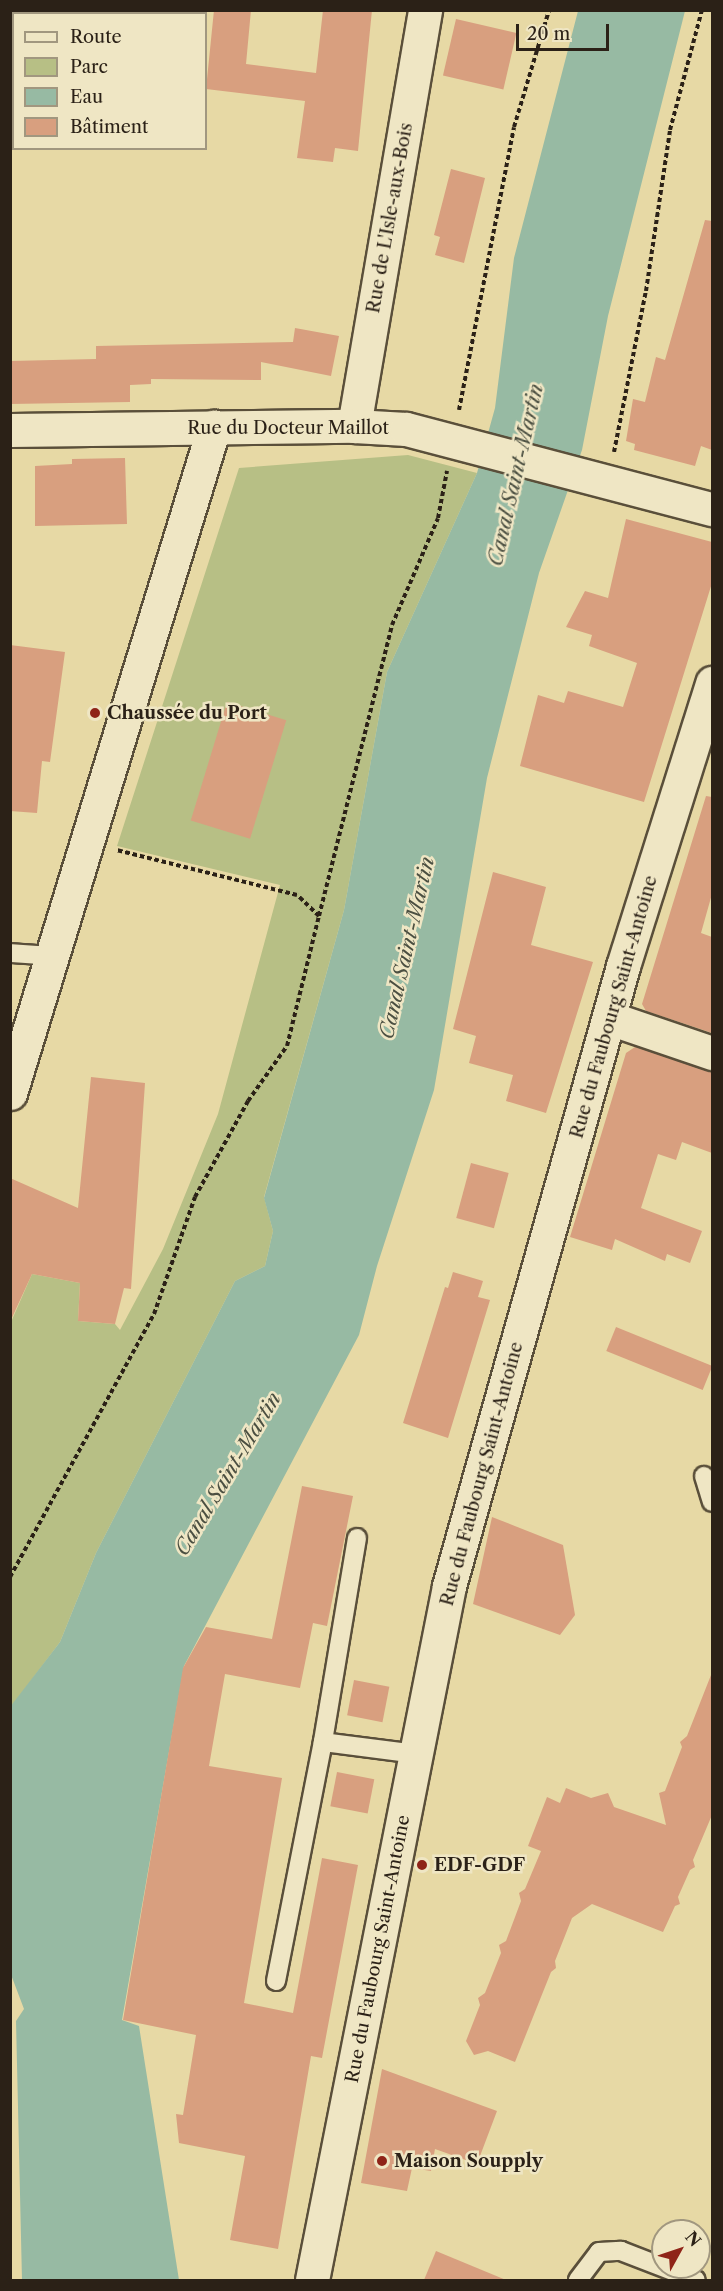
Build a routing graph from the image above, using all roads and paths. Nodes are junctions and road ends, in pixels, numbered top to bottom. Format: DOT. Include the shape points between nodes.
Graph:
graph roads {
  1 [pos="425,10"];
  2 [pos="702,10"];
  3 [pos="354,426"];
  4 [pos="214,427"];
  5 [pos="10,430"];
  6 [pos="601,480"];
  7 [pos="712,509"];
  8 [pos="712,683"];
  9 [pos="87,842"];
  10 [pos="10,954"];
  11 [pos="52,956"];
  12 [pos="609,1018"];
  13 [pos="20,1030"];
  14 [pos="712,1053"];
  15 [pos="10,1093"];
  16 [pos="704,1476"];
  17 [pos="712,1502"];
  18 [pos="357,1538"];
  19 [pos="10,1577"];
  20 [pos="323,1742"];
  21 [pos="417,1754"];
  22 [pos="276,1981"];
  23 [pos="312,2280"];
  24 [pos="578,2280"];
  25 [pos="696,2280"];
  1 -- 3 [label="street, Rue de L'Isle-aux-Bois"];
  2 -- 6 [label="path" via="670,130 646,291"];
  3 -- 4 [label="street, Rue du Docteur Maillot"];
  3 -- 6 [label="street, Rue du Docteur Maillot" via="406,429"];
  4 -- 5 [label="street, Rue du Docteur Maillot"];
  4 -- 9 [label="street"];
  6 -- 7 [label="street"];
  8 -- 12 [label="street, Rue du Faubourg Saint-Antoine"];
  9 -- 11 [label="street"];
  9 -- 19 [label="path" via="297,895 319,916 287,1046 249,1101 195,1197 154,1314"];
  10 -- 11 [label="lane"];
  11 -- 13 [label="street"];
  12 -- 14 [label="street"];
  12 -- 21 [label="street, Rue du Faubourg Saint-Antoine" via="449,1586"];
  13 -- 15 [label="street"];
  16 -- 17 [label="lane"];
  18 -- 20 [label="lane"];
  20 -- 21 [label="lane"];
  20 -- 22 [label="lane"];
  21 -- 23 [label="street, Rue du Faubourg Saint-Antoine"];
  24 -- 25 [label="lane" via="599,2252 621,2251"];
}
